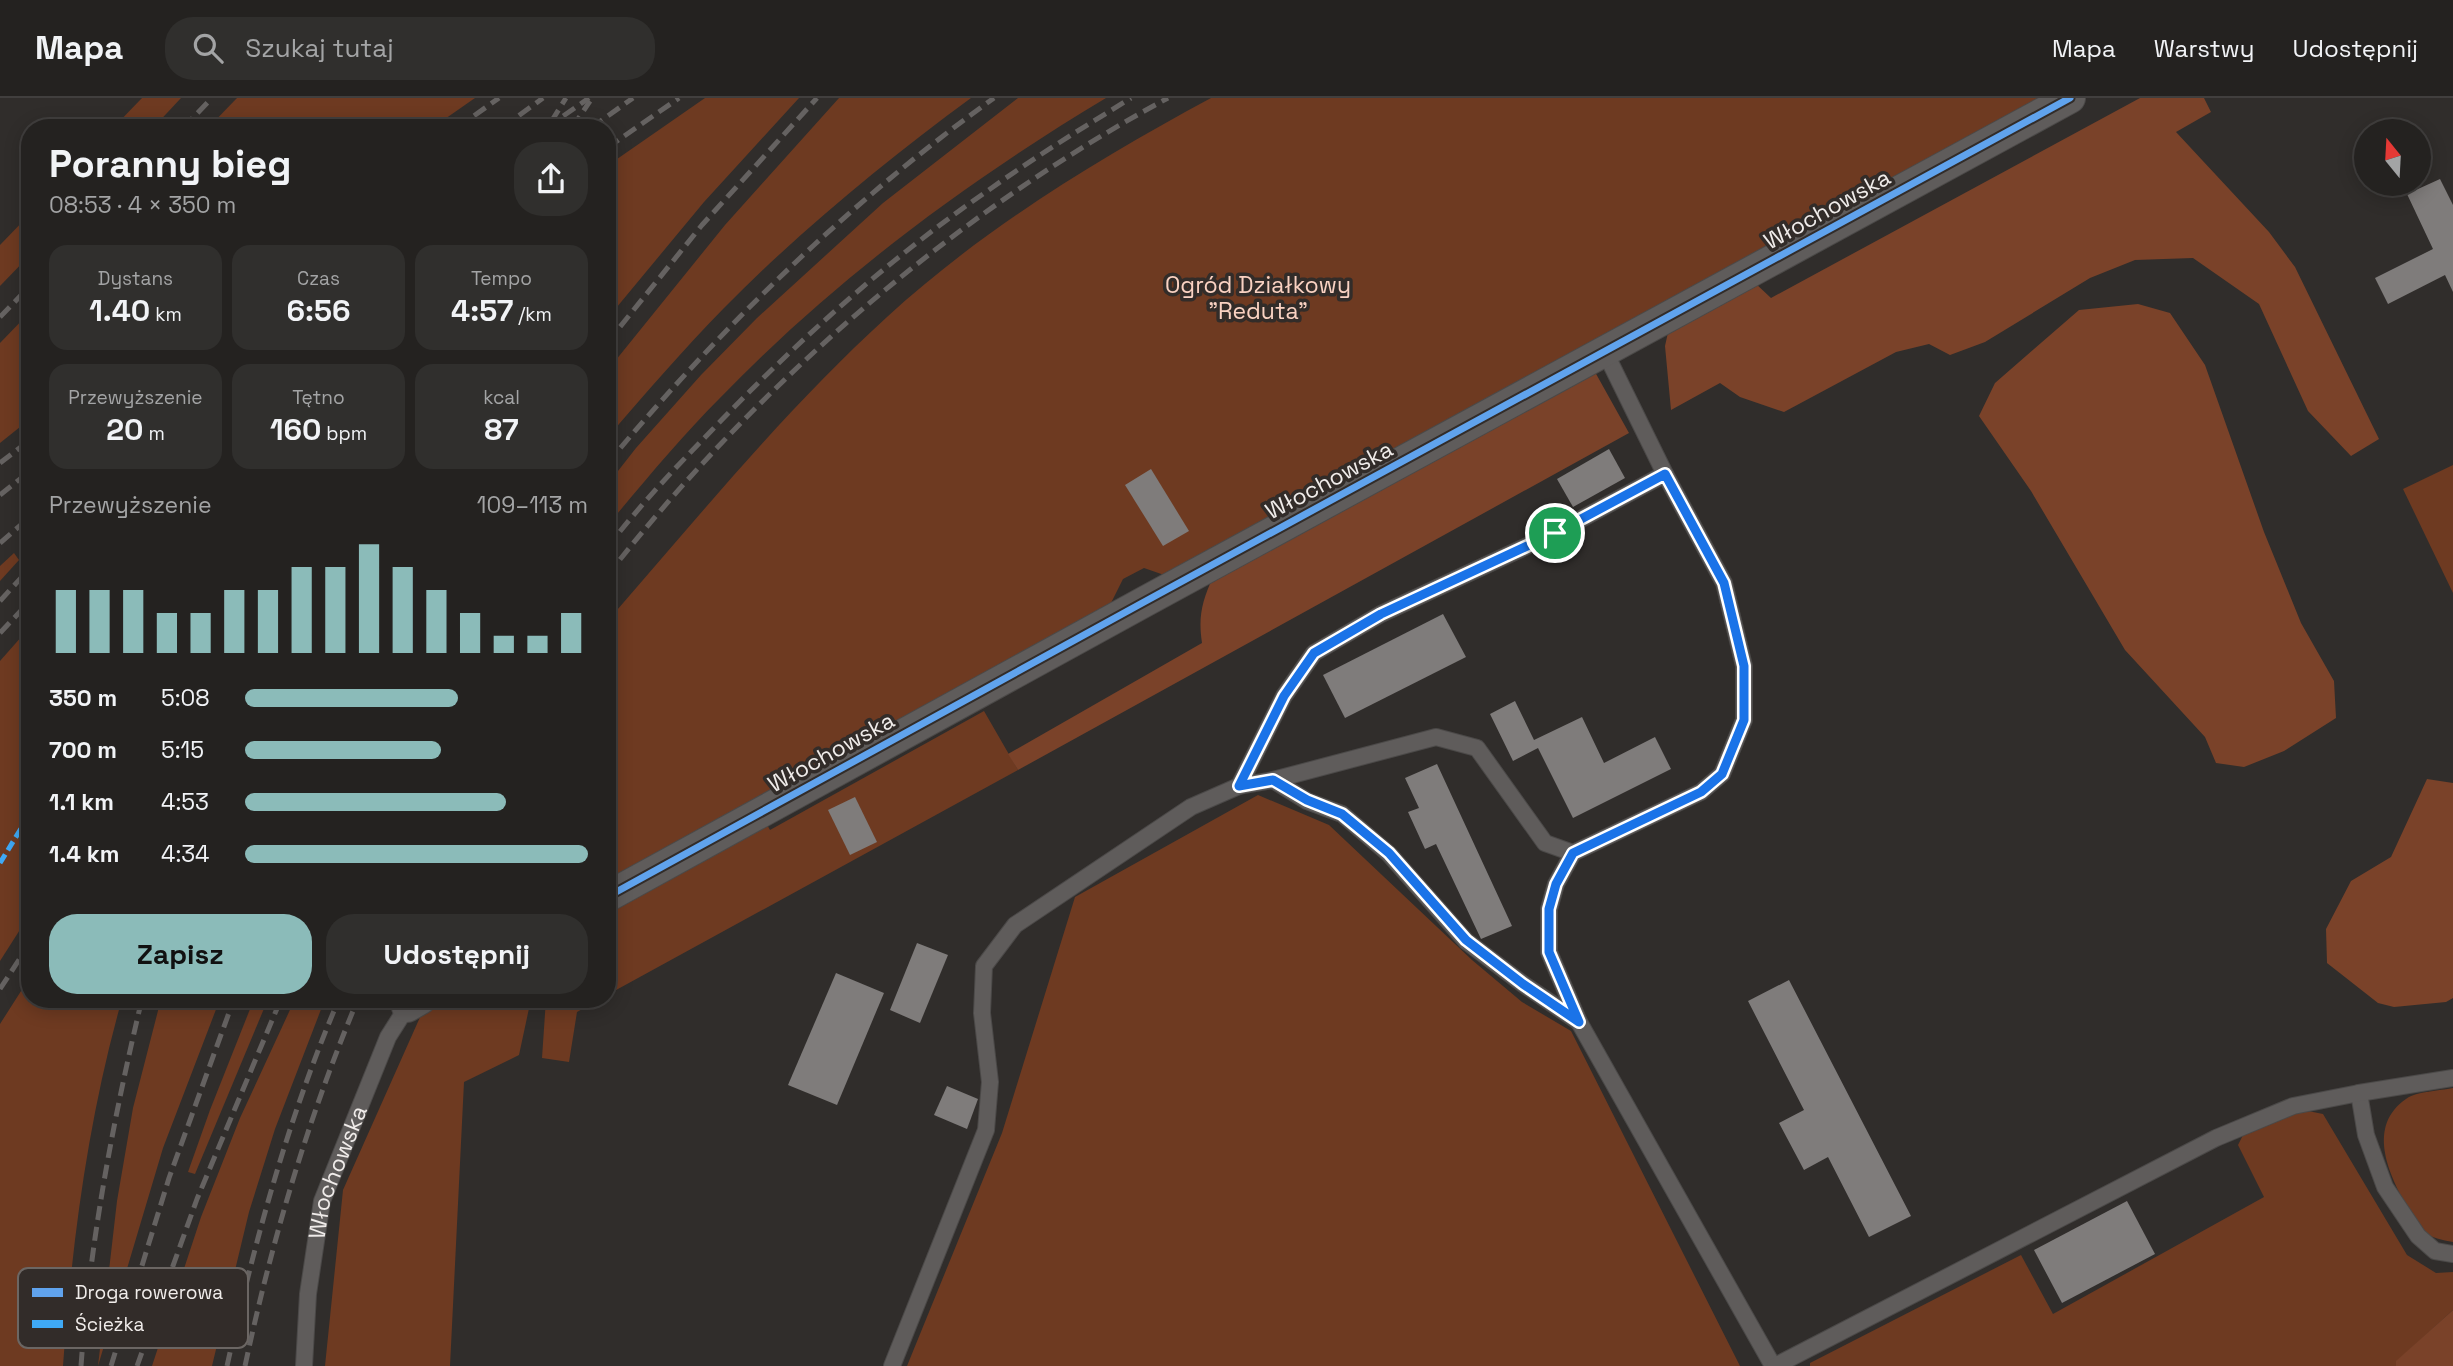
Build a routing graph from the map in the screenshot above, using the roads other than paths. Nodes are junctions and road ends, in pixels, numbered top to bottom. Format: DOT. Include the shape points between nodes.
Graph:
graph roads {
  1 [pos="2070,98"];
  2 [pos="1605,352"];
  3 [pos="1665,474"];
  4 [pos="1273,780"];
  5 [pos="1239,786"];
  6 [pos="1573,853"];
  7 [pos="616,892"];
  8 [pos="410,1008"];
  9 [pos="1579,1022"];
  10 [pos="2453,1078"];
  11 [pos="2359,1093"];
  12 [pos="2453,1254"];
  13 [pos="303,1366"];
  14 [pos="892,1366"];
  15 [pos="1774,1366"];
  1 -- 2 [label="street, Włochowska"];
  2 -- 3 [label="lane"];
  2 -- 7 [label="street, Włochowska"];
  3 -- 5 [label="lane" via="1555,533 1381,614 1314,653 1284,696"];
  3 -- 6 [label="lane" via="1724,583 1744,666 1744,720 1722,774 1701,792"];
  4 -- 5 [label="lane"];
  4 -- 6 [label="lane" via="1436,737 1477,748 1545,843"];
  4 -- 9 [label="lane" via="1342,814 1389,853 1466,940"];
  5 -- 14 [label="lane" via="1191,807 1015,925 984,966 982,1013 990,1082 986,1130"];
  6 -- 9 [label="lane" via="1549,909 1549,952"];
  8 -- 13 [label="lane, Włochowska" via="388,1037 322,1201"];
  9 -- 15 [label="lane"];
  10 -- 11 [label="lane"];
  11 -- 12 [label="lane" via="2385,1187 2418,1236 2435,1251"];
  11 -- 15 [label="lane" via="2293,1106 2216,1138"];
}
